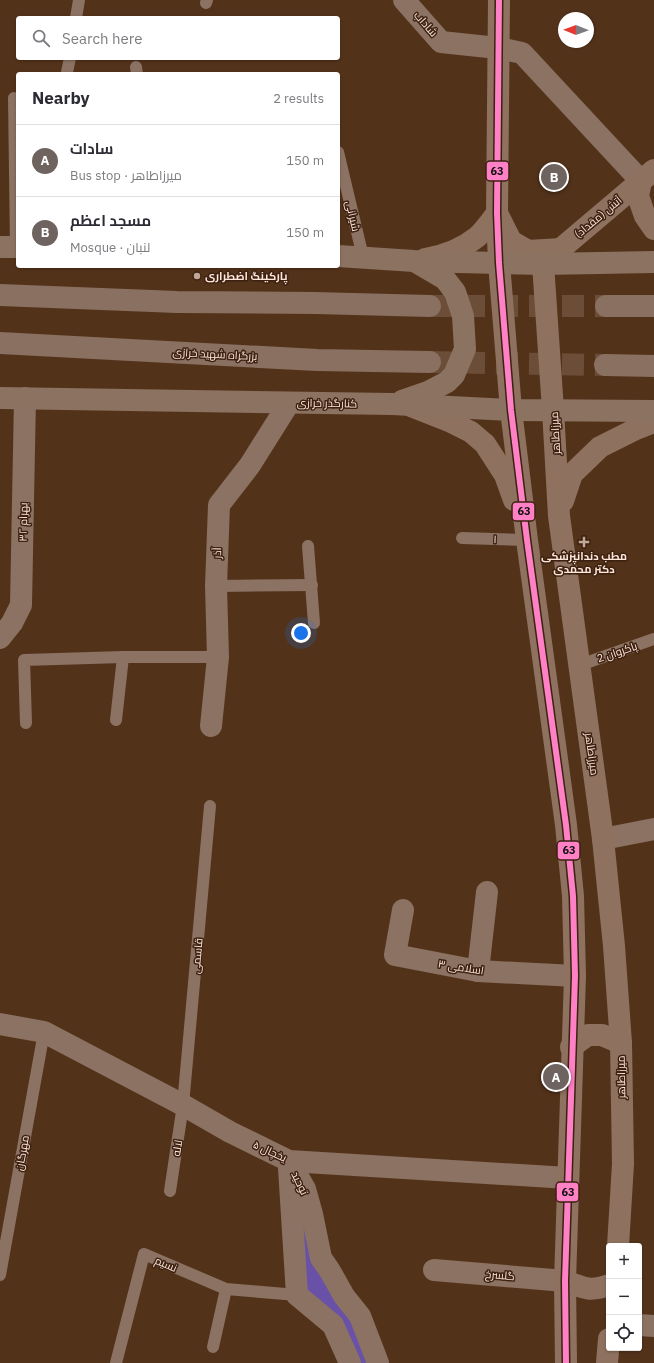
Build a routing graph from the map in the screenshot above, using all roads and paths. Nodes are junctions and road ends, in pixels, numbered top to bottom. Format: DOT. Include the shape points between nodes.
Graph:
graph roads {
  1 [pos="79,0"];
  2 [pos="404,0"];
  3 [pos="499,0"];
  4 [pos="76,16"];
  5 [pos="498,48"];
  6 [pos="70,60"];
  7 [pos="67,72"];
  8 [pos="14,98"];
  9 [pos="340,160"];
  10 [pos="647,175"];
  11 [pos="497,213"];
  12 [pos="654,229"];
  13 [pos="11,247"];
  14 [pos="561,249"];
  15 [pos="340,256"];
  16 [pos="363,257"];
  17 [pos="414,261"];
  18 [pos="654,262"];
  19 [pos="499,263"];
  20 [pos="543,264"];
  21 [pos="0,295"];
  22 [pos="430,306"];
  23 [pos="606,306"];
  24 [pos="654,306"];
  25 [pos="0,343"];
  26 [pos="430,362"];
  27 [pos="605,365"];
  28 [pos="654,366"];
  29 [pos="0,398"];
  30 [pos="25,398"];
  31 [pos="289,403"];
  32 [pos="401,405"];
  33 [pos="511,410"];
  34 [pos="553,410"];
  35 [pos="654,411"];
  36 [pos="654,422"];
  37 [pos="559,516"];
  38 [pos="462,538"];
  39 [pos="527,540"];
  40 [pos="308,546"];
  41 [pos="216,586"];
  42 [pos="312,586"];
  43 [pos="314,623"];
  44 [pos="0,638"];
  45 [pos="654,639"];
  46 [pos="123,657"];
  47 [pos="218,657"];
  48 [pos="580,665"];
  49 [pos="116,720"];
  50 [pos="26,723"];
  51 [pos="211,726"];
  52 [pos="210,806"];
  53 [pos="654,829"];
  54 [pos="604,839"];
  55 [pos="487,892"];
  56 [pos="403,910"];
  57 [pos="478,971"];
  58 [pos="574,976"];
  59 [pos="0,1024"];
  60 [pos="44,1032"];
  61 [pos="621,1043"];
  62 [pos="571,1047"];
  63 [pos="183,1106"];
  64 [pos="289,1161"];
  65 [pos="568,1178"];
  66 [pos="170,1191"];
  67 [pos="618,1243"];
  68 [pos="434,1270"];
  69 [pos="0,1275"];
  70 [pos="565,1281"];
  71 [pos="606,1286"];
  72 [pos="226,1289"];
  73 [pos="297,1295"];
  74 [pos="360,1316"];
  75 [pos="333,1325"];
  76 [pos="642,1325"];
  77 [pos="654,1326"];
  78 [pos="213,1346"];
  79 [pos="608,1351"];
  80 [pos="116,1363"];
  81 [pos="350,1363"];
  82 [pos="378,1363"];
  83 [pos="566,1363"];
  84 [pos="607,1363"];
  1 -- 4 [label="lane"];
  2 -- 5 [label="street, شاداب" via="441,42"];
  3 -- 5 [label="main road"];
  5 -- 10 [label="street, شاداب" via="522,53"];
  5 -- 11 [label="main road"];
  6 -- 7 [label="lane"];
  8 -- 13 [label="lane"];
  9 -- 16 [label="lane, شیرانی"];
  10 -- 12 [label="main road" via="638,196"];
  10 -- 14 [label="main road, آتش (مقداد)"];
  11 -- 14 [label="main road" via="510,241 528,251"];
  11 -- 17 [label="main road" via="477,237 464,246 442,256"];
  11 -- 19 [label="main road"];
  14 -- 20 [label="main road, آتش (مقداد)"];
  15 -- 16 [label="main road"];
  16 -- 17 [label="main road"];
  17 -- 19 [label="main road"];
  17 -- 32 [label="main road" via="445,279 455,292 463,316 465,349 454,375 447,382"];
  18 -- 20 [label="main road"];
  19 -- 20 [label="main road"];
  19 -- 33 [label="main road"];
  20 -- 34 [label="main road, میرزاطاهر"];
  21 -- 22 [label="highway" via="177,302"];
  23 -- 24 [label="highway"];
  25 -- 26 [label="highway, بزرگراه شهید خرازی" via="318,360"];
  27 -- 28 [label="highway"];
  29 -- 30 [label="main road, کنارگذر خرازی"];
  30 -- 31 [label="main road, کنارگذر خرازی"];
  30 -- 44 [label="street, بهرام ۳۲" via="21,605 12,623"];
  31 -- 32 [label="main road, کنارگذر خرازی"];
  31 -- 41 [label="street, آذر" via="250,465 219,505"];
  32 -- 33 [label="main road, کنارگذر خرازی"];
  32 -- 39 [label="main road" via="449,421 471,432 485,444 505,475"];
  33 -- 34 [label="main road, کنارگذر خرازی"];
  33 -- 39 [label="main road"];
  34 -- 35 [label="main road, کنارگذر خرازی"];
  34 -- 37 [label="main road, میرزاطاهر"];
  36 -- 37 [label="main road" via="600,447 572,474"];
  37 -- 48 [label="main road, میرزاطاهر"];
  38 -- 39 [label="lane, ۱"];
  39 -- 58 [label="main road" via="566,825 573,896"];
  40 -- 42 [label="lane"];
  41 -- 42 [label="lane"];
  41 -- 47 [label="street, آذر"];
  42 -- 43 [label="lane"];
  45 -- 48 [label="lane, پاکروان 2"];
  46 -- 47 [label="lane"];
  46 -- 49 [label="lane"];
  46 -- 50 [label="lane" via="24,660"];
  47 -- 51 [label="street, آذر"];
  48 -- 54 [label="main road, میرزاطاهر"];
  52 -- 63 [label="lane, قاسمی"];
  53 -- 54 [label="street"];
  54 -- 61 [label="main road, میرزاطاهر"];
  55 -- 57 [label="street"];
  56 -- 57 [label="street, اسلامی ۳" via="395,956"];
  57 -- 58 [label="street, اسلامی ۳"];
  58 -- 62 [label="main road"];
  59 -- 60 [label="street, یخچال ۵"];
  60 -- 63 [label="street, یخچال ۵"];
  60 -- 69 [label="lane, مهرگان"];
  61 -- 62 [label="main road" via="602,1035 588,1035"];
  61 -- 67 [label="main road, میرزاطاهر" via="623,1164"];
  62 -- 65 [label="main road"];
  63 -- 64 [label="street, یخچال ۵"];
  63 -- 66 [label="lane, لاله"];
  64 -- 65 [label="street, یخچال ۵"];
  64 -- 73 [label="street, توحید"];
  64 -- 74 [label="street, توحید" via="305,1189 321,1258 344,1296"];
  65 -- 70 [label="main road"];
  68 -- 70 [label="street, گلسرخ"];
  70 -- 71 [label="main road" via="587,1289"];
  70 -- 83 [label="main road"];
  72 -- 73 [label="lane, نسیم"];
  72 -- 78 [label="lane"];
  72 -- 80 [label="lane, نسیم" via="144,1254"];
  73 -- 75 [label="street"];
  74 -- 75 [label="street"];
  74 -- 82 [label="street, توحید"];
  75 -- 81 [label="street"];
  76 -- 77 [label="street"];
  79 -- 84 [label="main road"];
}
